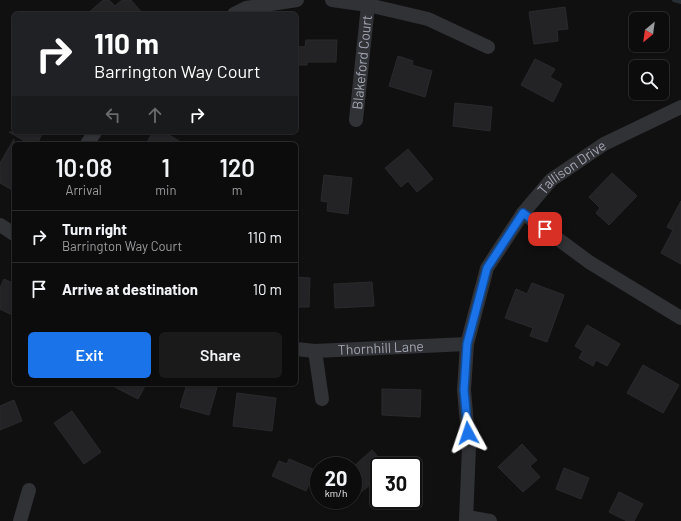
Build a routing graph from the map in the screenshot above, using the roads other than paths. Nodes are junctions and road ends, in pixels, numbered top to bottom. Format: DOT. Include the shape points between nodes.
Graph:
graph roads {
  1 [pos="297,0"];
  2 [pos="332,0"];
  3 [pos="368,5"];
  4 [pos="241,7"];
  5 [pos="488,48"];
  6 [pos="681,107"];
  7 [pos="356,120"];
  8 [pos="523,213"];
  9 [pos="0,225"];
  10 [pos="12,233"];
  11 [pos="681,318"];
  12 [pos="467,344"];
  13 [pos="298,349"];
  14 [pos="315,351"];
  15 [pos="322,399"];
  16 [pos="29,490"];
  17 [pos="467,519"];
  18 [pos="20,521"];
  19 [pos="490,521"];
  1 -- 4 [label="street"];
  2 -- 3 [label="street"];
  3 -- 5 [label="street" via="428,19"];
  3 -- 7 [label="street, Blakeford Court"];
  6 -- 8 [label="street, Tallison Drive" via="604,144 551,180"];
  8 -- 11 [label="street" via="589,262"];
  8 -- 12 [label="street, Tallison Drive" via="487,268"];
  9 -- 10 [label="street"];
  12 -- 14 [label="street, Thornhill Lane"];
  12 -- 17 [label="street, Tallison Drive" via="464,390 469,447"];
  13 -- 14 [label="street, Thornhill Lane"];
  14 -- 15 [label="street"];
  16 -- 18 [label="street"];
  17 -- 19 [label="street"];
}
